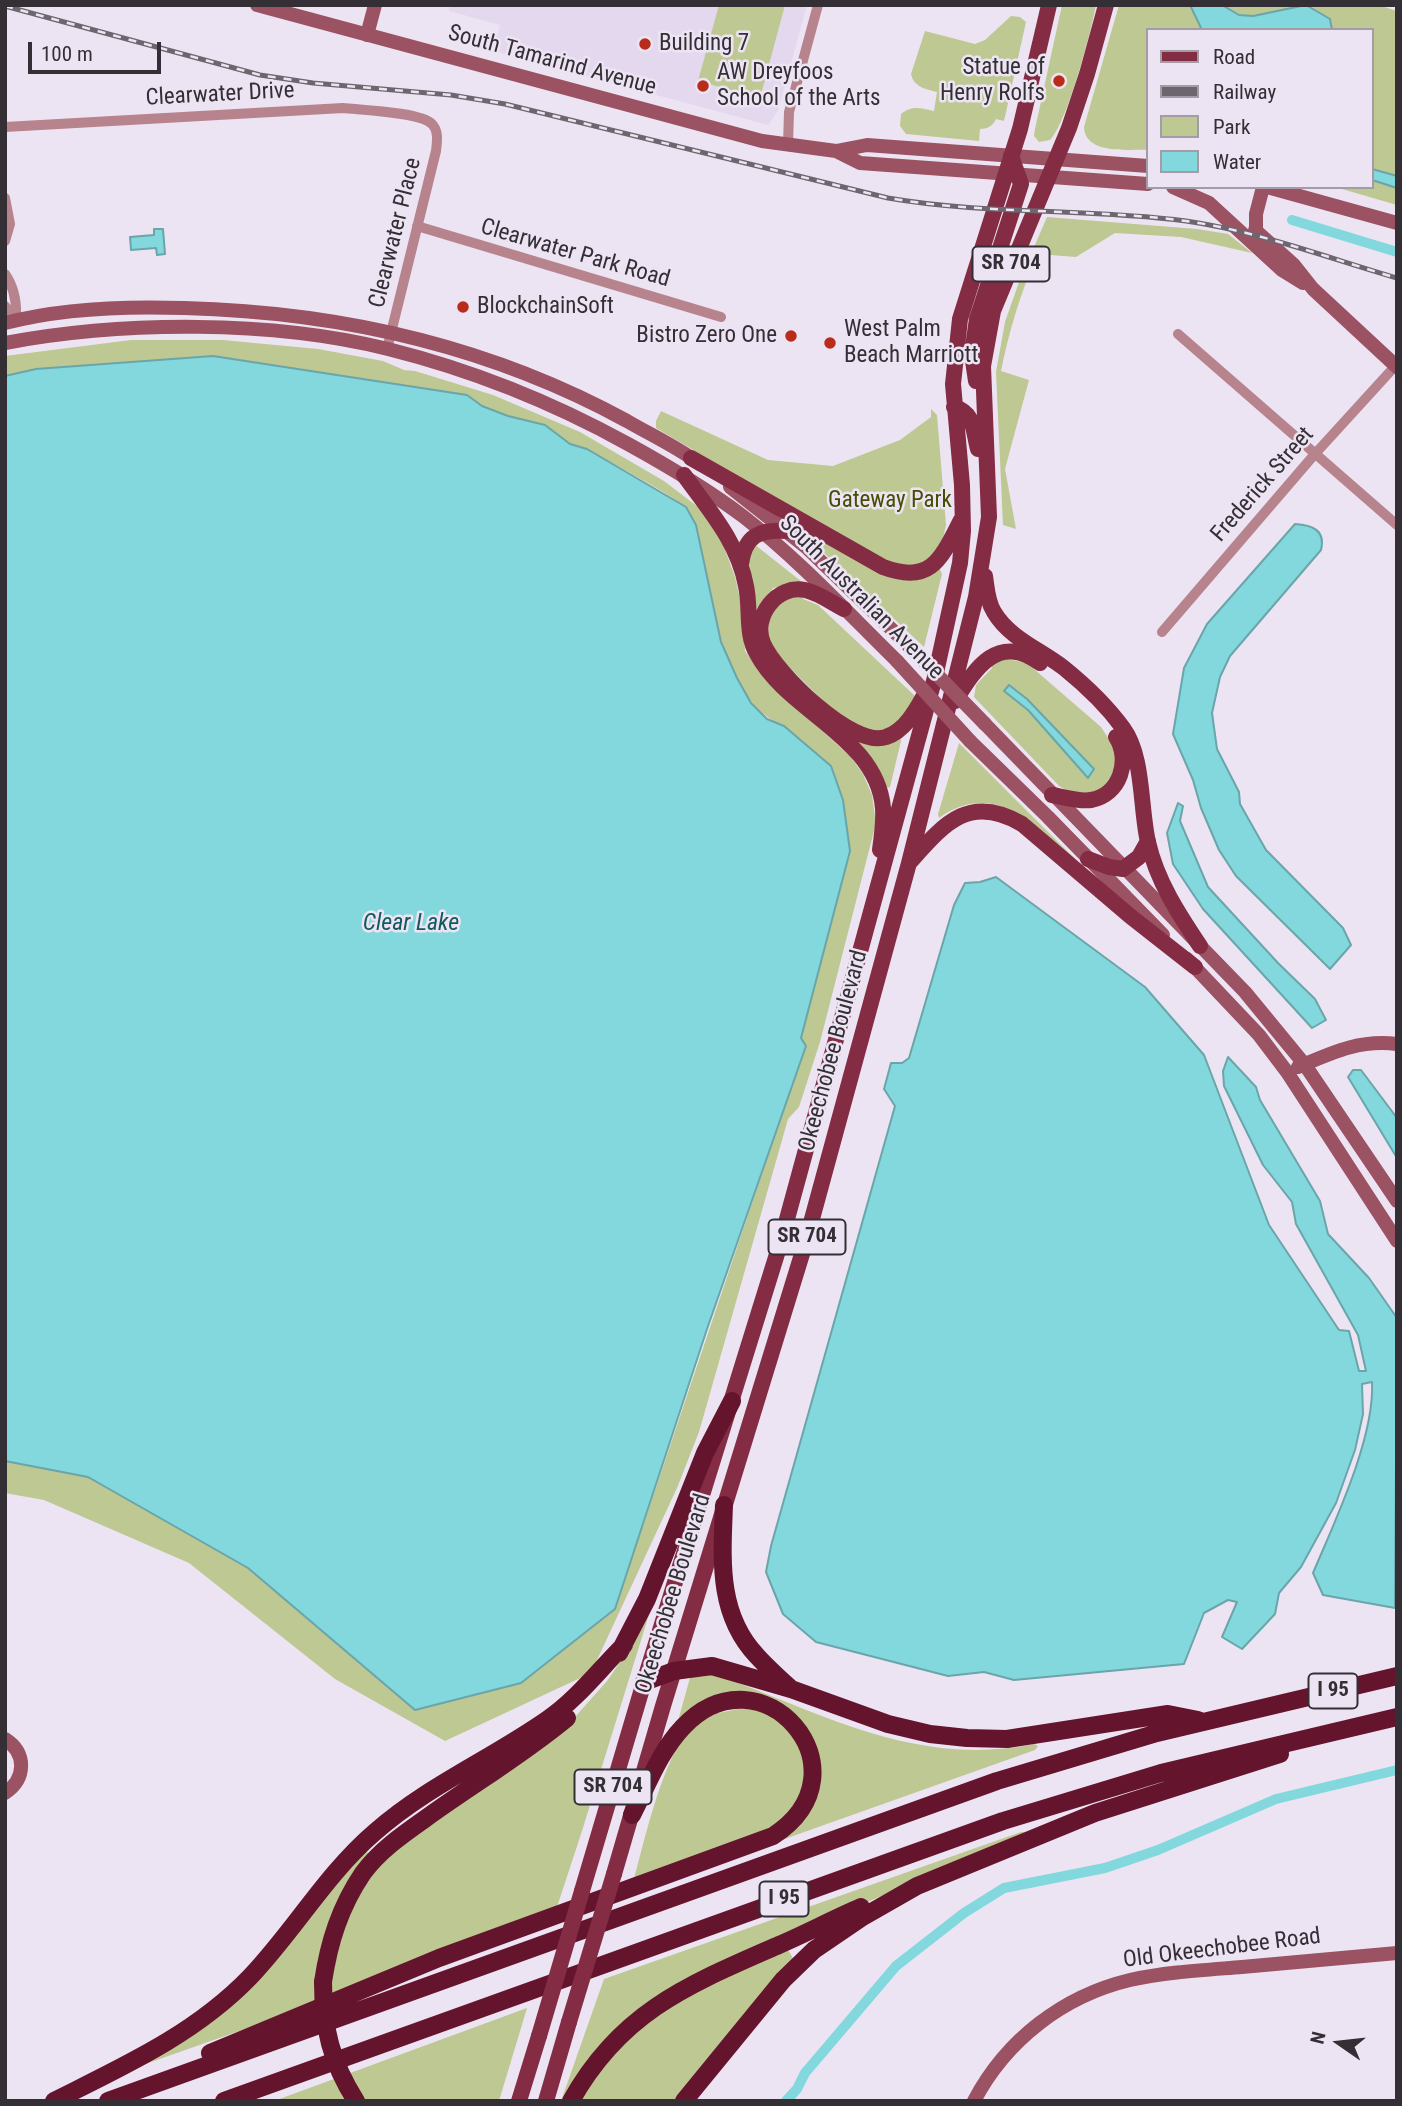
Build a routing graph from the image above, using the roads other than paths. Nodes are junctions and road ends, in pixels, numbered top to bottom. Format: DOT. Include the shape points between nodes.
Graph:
graph roads {
  1 [pos="257,5"];
  2 [pos="374,5"];
  3 [pos="818,5"];
  4 [pos="1049,5"];
  5 [pos="1106,5"];
  6 [pos="367,35"];
  7 [pos="435,126"];
  8 [pos="5,127"];
  9 [pos="788,145"];
  10 [pos="836,151"];
  11 [pos="1011,156"];
  12 [pos="1056,159"];
  13 [pos="1146,166"];
  14 [pos="1013,174"];
  15 [pos="1049,177"];
  16 [pos="1146,184"];
  17 [pos="1178,189"];
  18 [pos="1264,189"];
  19 [pos="1272,189"];
  20 [pos="5,198"];
  21 [pos="1397,223"];
  22 [pos="417,226"];
  23 [pos="1255,230"];
  24 [pos="5,241"];
  25 [pos="1258,249"];
  26 [pos="5,274"];
  27 [pos="1313,289"];
  28 [pos="5,306"];
  29 [pos="721,317"];
  30 [pos="11,322"];
  31 [pos="392,332"];
  32 [pos="1178,334"];
  33 [pos="12,342"];
  34 [pos="387,349"];
  35 [pos="1396,365"];
  36 [pos="954,407"];
  37 [pos="984,408"];
  38 [pos="1314,455"];
  39 [pos="691,458"];
  40 [pos="987,471"];
  41 [pos="684,475"];
  42 [pos="963,515"];
  43 [pos="1397,525"];
  44 [pos="787,531"];
  45 [pos="763,532"];
  46 [pos="983,563"];
  47 [pos="741,564"];
  48 [pos="844,609"];
  49 [pos="1162,632"];
  50 [pos="935,677"];
  51 [pos="948,711"];
  52 [pos="1052,795"];
  53 [pos="1147,841"];
  54 [pos="1088,859"];
  55 [pos="909,863"];
  56 [pos="1123,869"];
  57 [pos="873,905"];
  58 [pos="1200,946"];
  59 [pos="1195,967"];
  60 [pos="1397,1044"];
  61 [pos="1305,1065"];
  62 [pos="1287,1072"];
  63 [pos="1397,1201"];
  64 [pos="1397,1241"];
  65 [pos="732,1401"];
  66 [pos="724,1505"];
  67 [pos="624,1645"];
  68 [pos="674,1671"];
  69 [pos="1397,1676"];
  70 [pos="644,1682"];
  71 [pos="791,1689"];
  72 [pos="1397,1717"];
  73 [pos="1205,1721"];
  74 [pos="1353,1727"];
  75 [pos="5,1739"];
  76 [pos="5,1793"];
  77 [pos="632,1815"];
  78 [pos="917,1886"];
  79 [pos="1397,1953"];
  80 [pos="156,2083"];
  81 [pos="54,2101"];
  82 [pos="108,2101"];
  83 [pos="224,2101"];
  84 [pos="356,2101"];
  85 [pos="519,2101"];
  86 [pos="546,2101"];
  87 [pos="571,2101"];
  88 [pos="684,2101"];
  89 [pos="974,2101"];
  1 -- 6 [label="main road, South Tamarind Avenue"];
  2 -- 6 [label="main road"];
  3 -- 9 [label="street" via="789,112"];
  4 -- 11 [label="main road, Okeechobee Boulevard / SR 704"];
  5 -- 12 [label="main road, Okeechobee Boulevard / SR 704"];
  6 -- 9 [label="main road, South Tamarind Avenue"];
  7 -- 8 [label="street, Clearwater Drive" via="419,117 343,108"];
  7 -- 22 [label="street, Clearwater Place" via="436,151"];
  9 -- 10 [label="main road, South Tamarind Avenue"];
  10 -- 11 [label="main road, South Tamarind Avenue" via="867,145"];
  10 -- 14 [label="main road, South Tamarind Avenue" via="860,163"];
  11 -- 12 [label="main road, South Tamarind Avenue"];
  11 -- 14 [label="main road, Okeechobee Boulevard / SR 704"];
  12 -- 13 [label="main road, South Tamarind Avenue"];
  12 -- 15 [label="main road, Okeechobee Boulevard / SR 704"];
  14 -- 15 [label="main road, South Tamarind Avenue"];
  14 -- 36 [label="main road, Okeechobee Boulevard / SR 704" via="960,319"];
  14 -- 37 [label="main road" via="1021,187 974,334 973,366"];
  15 -- 16 [label="main road, South Tamarind Avenue"];
  15 -- 37 [label="main road, Okeechobee Boulevard / SR 704" via="993,311 984,355"];
  17 -- 25 [label="main road" via="1209,203"];
  18 -- 23 [label="main road"];
  19 -- 21 [label="main road"];
  20 -- 24 [label="street" via="10,224"];
  22 -- 29 [label="street, Clearwater Park Road"];
  22 -- 31 [label="street, Clearwater Place"];
  23 -- 25 [label="main road"];
  23 -- 27 [label="main road"];
  25 -- 27 [label="main road"];
  26 -- 30 [label="street" via="16,303"];
  27 -- 35 [label="main road"];
  28 -- 30 [label="street"];
  30 -- 31 [label="main road, South Australian Avenue" via="120,308 216,308 303,316"];
  30 -- 33 [label="main road"];
  31 -- 34 [label="street, Clearwater Place"];
  31 -- 39 [label="main road, South Australian Avenue" via="526,374 607,410"];
  32 -- 38 [label="street"];
  33 -- 34 [label="main road, South Australian Avenue" via="75,331 205,328 280,332"];
  34 -- 41 [label="main road, South Australian Avenue" via="474,374 555,407"];
  35 -- 38 [label="street, Frederick Street"];
  36 -- 40 [label="main road" via="971,419"];
  36 -- 42 [label="main road, Okeechobee Boulevard / SR 704"];
  37 -- 40 [label="main road, Okeechobee Boulevard / SR 704"];
  38 -- 43 [label="street"];
  38 -- 49 [label="street, Frederick Street"];
  39 -- 42 [label="main road" via="897,572 918,573 937,563"];
  39 -- 44 [label="main road, South Australian Avenue"];
  40 -- 46 [label="main road, Okeechobee Boulevard / SR 704" via="989,517"];
  41 -- 45 [label="main road, South Australian Avenue"];
  41 -- 47 [label="main road" via="720,523"];
  42 -- 50 [label="main road, Okeechobee Boulevard / SR 704" via="960,563"];
  44 -- 45 [label="main road"];
  44 -- 52 [label="main road, South Australian Avenue, bridge" via="910,647"];
  45 -- 47 [label="main road" via="747,543"];
  45 -- 48 [label="main road, South Australian Avenue"];
  46 -- 51 [label="main road, Okeechobee Boulevard / SR 704"];
  46 -- 53 [label="main road" via="995,615 1085,687 1130,740"];
  47 -- 57 [label="main road" via="751,639 759,658 798,702 848,742 876,780 883,826"];
  48 -- 50 [label="main road" via="804,590 790,591 772,600 762,620 763,643 769,653 832,717 856,734 884,738 907,722"];
  48 -- 54 [label="main road, South Australian Avenue, bridge"];
  50 -- 57 [label="main road, Okeechobee Boulevard / SR 704"];
  51 -- 52 [label="main road" via="970,678 996,653 1026,654 1069,686 1118,740 1124,764 1113,788 1100,797 1082,800"];
  51 -- 55 [label="main road, Okeechobee Boulevard / SR 704"];
  52 -- 56 [label="main road, South Australian Avenue"];
  53 -- 56 [label="main road" via="1139,857"];
  53 -- 58 [label="main road" via="1167,895"];
  54 -- 56 [label="main road"];
  54 -- 59 [label="main road, South Australian Avenue"];
  55 -- 59 [label="main road" via="954,817 996,812 1022,824"];
  55 -- 66 [label="main road, Okeechobee Boulevard / SR 704" via="806,1241"];
  56 -- 58 [label="main road, South Australian Avenue"];
  57 -- 65 [label="main road, Okeechobee Boulevard / SR 704" via="790,1210"];
  58 -- 61 [label="main road, South Australian Avenue"];
  59 -- 62 [label="main road, South Australian Avenue"];
  60 -- 61 [label="main road" via="1355,1045"];
  61 -- 62 [label="main road"];
  61 -- 63 [label="main road, South Australian Avenue"];
  62 -- 64 [label="main road, South Australian Avenue"];
  65 -- 67 [label="highway" via="705,1453"];
  65 -- 70 [label="main road, Okeechobee Boulevard / SR 704"];
  66 -- 68 [label="main road, Okeechobee Boulevard / SR 704"];
  66 -- 71 [label="highway" via="722,1559 727,1604 755,1655"];
  67 -- 81 [label="highway" via="551,1717 405,1808 374,1833 346,1860 251,1976 217,2008 136,2060"];
  67 -- 84 [label="highway, bridge" via="604,1679 576,1710 540,1741 410,1830 365,1871 348,1897 327,1955 323,2012 328,2041"];
  68 -- 70 [label="highway"];
  68 -- 71 [label="highway" via="712,1666"];
  68 -- 77 [label="main road, Okeechobee Boulevard / SR 704"];
  69 -- 73 [label="highway, I 95"];
  70 -- 85 [label="main road, Okeechobee Boulevard / SR 704, bridge"];
  71 -- 73 [label="highway" via="888,1724 960,1737 1007,1740 1168,1714"];
  72 -- 74 [label="highway, I 95"];
  73 -- 80 [label="highway, I 95" via="966,1791"];
  74 -- 78 [label="highway" via="1095,1813"];
  74 -- 83 [label="highway, I 95" via="1161,1773 1003,1821"];
  75 -- 76 [label="main road" via="19,1752 22,1765 15,1786"];
  77 -- 80 [label="highway" via="672,1741 705,1710 724,1702 763,1703 794,1723 802,1735 811,1759 811,1784 799,1813 773,1836 439,1958 224,2046"];
  77 -- 86 [label="main road, Okeechobee Boulevard / SR 704, bridge"];
  78 -- 87 [label="highway" via="663,2000 605,2050"];
  78 -- 88 [label="highway" via="814,1951 775,1990"];
  79 -- 89 [label="main road, Old Okeechobee Road" via="1181,1972 1100,1989 1027,2032"];
  80 -- 82 [label="highway, I 95"];
}
